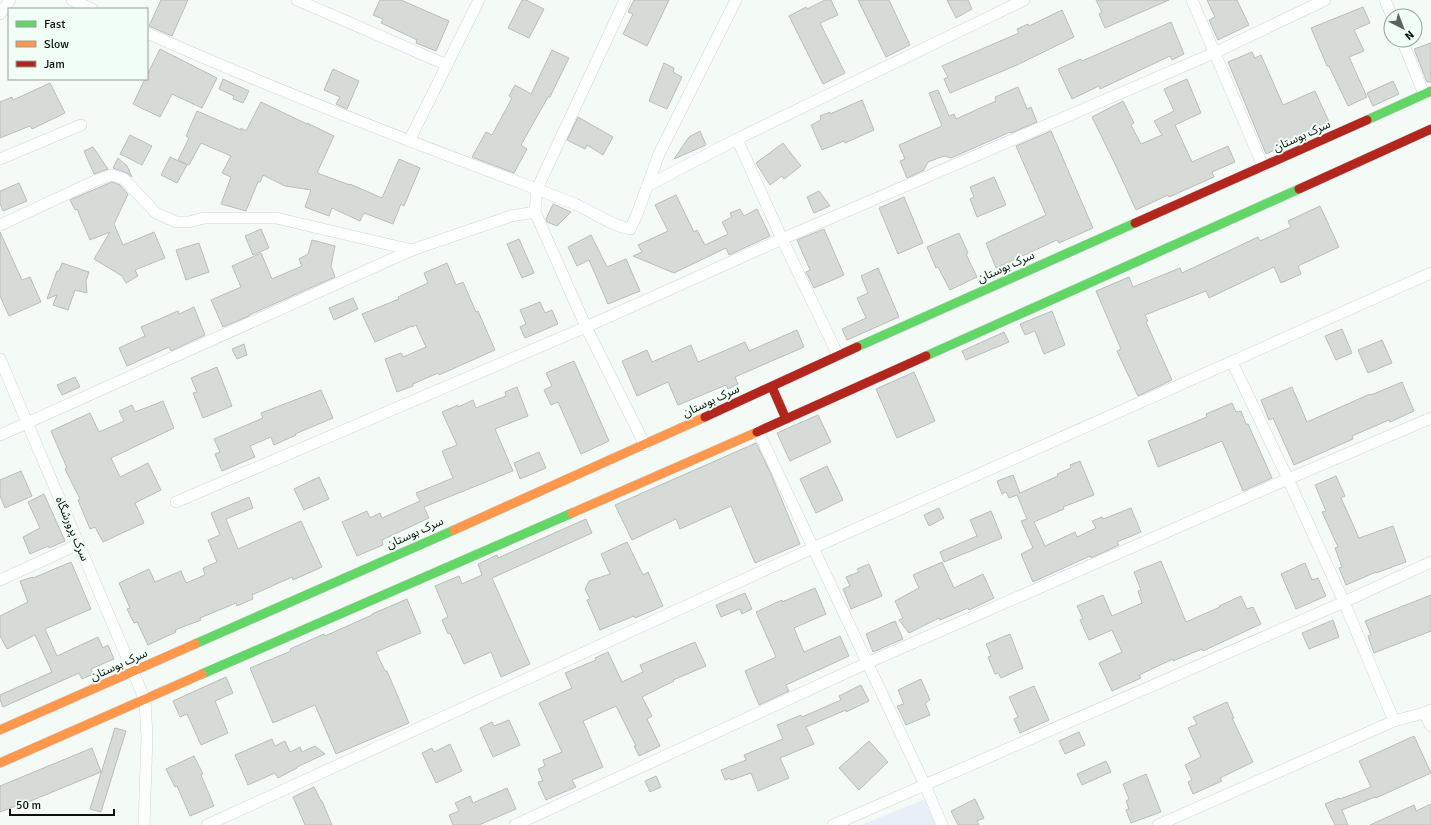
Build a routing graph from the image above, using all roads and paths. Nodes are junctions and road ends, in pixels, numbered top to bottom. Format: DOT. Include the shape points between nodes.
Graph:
graph roads {
  1 [pos="10,0"];
  2 [pos="72,0"];
  3 [pos="297,0"];
  4 [pos="480,0"];
  5 [pos="625,0"];
  6 [pos="736,0"];
  7 [pos="1024,0"];
  8 [pos="1192,0"];
  9 [pos="1325,0"];
  10 [pos="90,8"];
  11 [pos="0,14"];
  12 [pos="148,34"];
  13 [pos="1406,48"];
  14 [pos="1214,53"];
  15 [pos="447,65"];
  16 [pos="1428,93"];
  17 [pos="81,125"];
  18 [pos="1431,129"];
  19 [pos="737,139"];
  20 [pos="409,141"];
  21 [pos="0,159"];
  22 [pos="1264,166"];
  23 [pos="648,186"];
  24 [pos="536,189"];
  25 [pos="534,212"];
  26 [pos="0,225"];
  27 [pos="782,239"];
  28 [pos="412,250"];
  29 [pos="1431,273"];
  30 [pos="586,327"];
  31 [pos="838,355"];
  32 [pos="0,359"];
  33 [pos="1232,362"];
  34 [pos="772,387"];
  35 [pos="786,418"];
  36 [pos="1431,418"];
  37 [pos="27,423"];
  38 [pos="758,431"];
  39 [pos="0,435"];
  40 [pos="645,445"];
  41 [pos="1288,479"];
  42 [pos="176,502"];
  43 [pos="79,544"];
  44 [pos="813,548"];
  45 [pos="1431,562"];
  46 [pos="0,580"];
  47 [pos="1344,602"];
  48 [pos="867,663"];
  49 [pos="133,672"];
  50 [pos="145,700"];
  51 [pos="1428,712"];
  52 [pos="1394,721"];
  53 [pos="1431,726"];
  54 [pos="0,730"];
  55 [pos="0,763"];
  56 [pos="925,786"];
  57 [pos="144,825"];
  58 [pos="207,825"];
  59 [pos="515,825"];
  60 [pos="833,825"];
  61 [pos="942,825"];
  62 [pos="1158,825"];
  1 -- 11 [label="street"];
  2 -- 10 [label="street"];
  3 -- 15 [label="street"];
  4 -- 15 [label="street"];
  5 -- 24 [label="street"];
  6 -- 23 [label="street" via="659,154"];
  7 -- 19 [label="street"];
  8 -- 14 [label="street"];
  9 -- 14 [label="street"];
  12 -- 20 [label="street"];
  13 -- 16 [label="street"];
  14 -- 22 [label="street"];
  14 -- 27 [label="street"];
  15 -- 20 [label="street"];
  16 -- 22 [label="street, سرک بوستان"];
  17 -- 21 [label="street"];
  18 -- 35 [label="street"];
  19 -- 23 [label="street"];
  19 -- 27 [label="street"];
  20 -- 24 [label="street"];
  22 -- 31 [label="street, سرک بوستان"];
  23 -- 24 [label="street" via="630,229 619,227 575,204"];
  24 -- 25 [label="street"];
  25 -- 28 [label="street" via="511,216"];
  25 -- 30 [label="street"];
  26 -- 28 [label="street" via="112,175 124,179 156,213 176,222 204,218 276,218"];
  27 -- 30 [label="street"];
  27 -- 31 [label="street"];
  28 -- 37 [label="street"];
  29 -- 33 [label="street"];
  30 -- 40 [label="street"];
  30 -- 42 [label="street"];
  31 -- 34 [label="street, سرک بوستان"];
  32 -- 37 [label="street, سرک پرورشگاه"];
  33 -- 41 [label="street"];
  33 -- 44 [label="street"];
  34 -- 35 [label="street"];
  34 -- 40 [label="street, سرک بوستان"];
  35 -- 38 [label="street"];
  36 -- 41 [label="street"];
  37 -- 39 [label="street"];
  37 -- 43 [label="street, سرک پرورشگاه"];
  38 -- 44 [label="street"];
  38 -- 50 [label="street"];
  40 -- 49 [label="street, سرک بوستان"];
  41 -- 47 [label="street"];
  41 -- 48 [label="street"];
  43 -- 46 [label="street"];
  43 -- 49 [label="street, سرک پرورشگاه"];
  44 -- 48 [label="street"];
  44 -- 58 [label="street"];
  45 -- 47 [label="street"];
  47 -- 52 [label="street"];
  47 -- 56 [label="street"];
  48 -- 56 [label="street"];
  48 -- 59 [label="street"];
  49 -- 50 [label="street, سرک پرورشگاه"];
  49 -- 54 [label="street, سرک بوستان"];
  50 -- 55 [label="street"];
  50 -- 57 [label="street" via="147,737"];
  51 -- 52 [label="street"];
  51 -- 53 [label="street"];
  52 -- 62 [label="street"];
  56 -- 60 [label="street"];
  56 -- 61 [label="street"];
}
